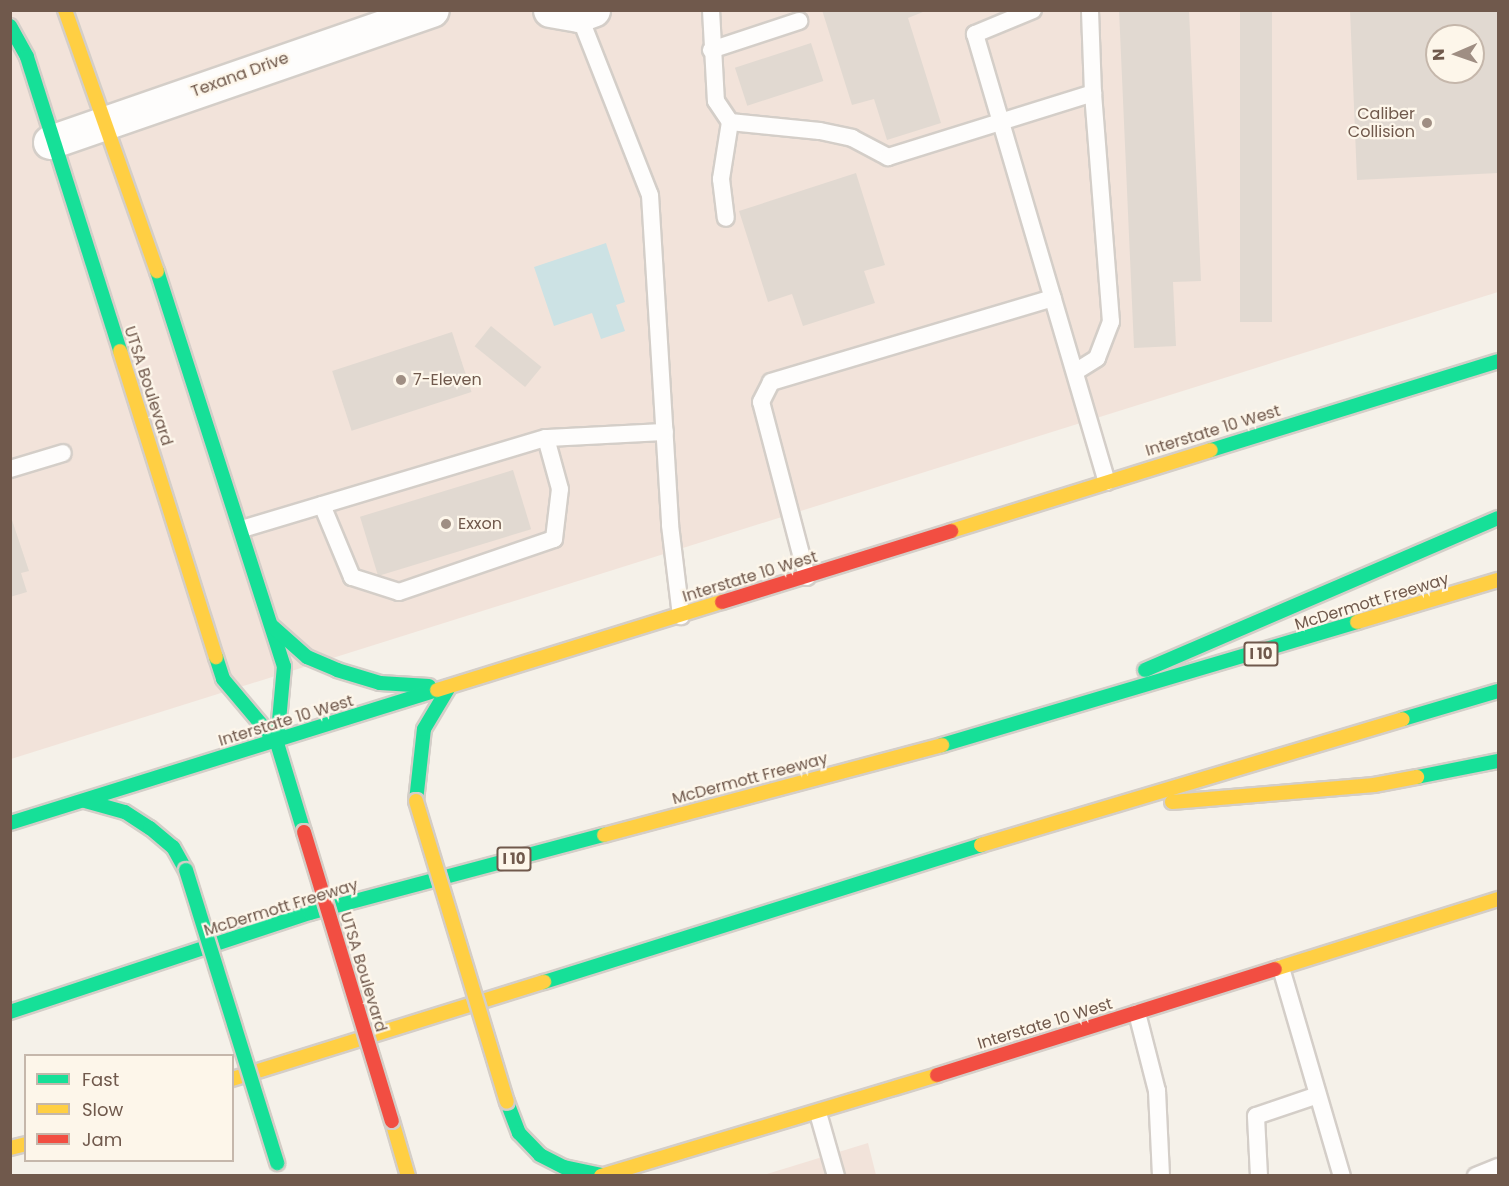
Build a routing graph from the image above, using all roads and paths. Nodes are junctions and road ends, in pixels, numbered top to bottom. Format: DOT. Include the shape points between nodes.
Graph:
graph roads {
  1 [pos="65,10"];
  2 [pos="432,10"];
  3 [pos="711,10"];
  4 [pos="1033,10"];
  5 [pos="1090,10"];
  6 [pos="574,12"];
  7 [pos="799,21"];
  8 [pos="10,26"];
  9 [pos="711,50"];
  10 [pos="1094,93"];
  11 [pos="1001,119"];
  12 [pos="730,122"];
  13 [pos="107,123"];
  14 [pos="50,142"];
  15 [pos="726,218"];
  16 [pos="1053,298"];
  17 [pos="1498,361"];
  18 [pos="1075,372"];
  19 [pos="665,432"];
  20 [pos="546,438"];
  21 [pos="63,453"];
  22 [pos="10,468"];
  23 [pos="1107,482"];
  24 [pos="322,505"];
  25 [pos="1498,518"];
  26 [pos="242,529"];
  27 [pos="807,577"];
  28 [pos="1498,580"];
  29 [pos="681,616"];
  30 [pos="271,625"];
  31 [pos="449,687"];
  32 [pos="1498,691"];
  33 [pos="1023,723"];
  34 [pos="277,743"];
  35 [pos="1498,761"];
  36 [pos="85,801"];
  37 [pos="1101,808"];
  38 [pos="10,823"];
  39 [pos="1498,900"];
  40 [pos="1281,968"];
  41 [pos="10,1012"];
  42 [pos="1137,1013"];
  43 [pos="234,1078"];
  44 [pos="1318,1095"];
  45 [pos="818,1113"];
  46 [pos="1498,1167"];
  47 [pos="277,1169"];
  48 [pos="602,1175"];
  49 [pos="408,1176"];
  50 [pos="836,1176"];
  51 [pos="1161,1176"];
  52 [pos="1259,1176"];
  53 [pos="1342,1176"];
  54 [pos="1476,1176"];
  1 -- 13 [label="main road, UTSA Boulevard"];
  2 -- 13 [label="street, Texana Drive"];
  3 -- 9 [label="lane"];
  4 -- 11 [label="lane" via="975,34"];
  5 -- 10 [label="lane"];
  6 -- 19 [label="lane" via="650,195"];
  7 -- 9 [label="lane"];
  8 -- 14 [label="main road, UTSA Boulevard" via="27,57"];
  9 -- 12 [label="lane" via="716,101"];
  10 -- 11 [label="lane"];
  10 -- 18 [label="lane" via="1111,322 1097,358"];
  11 -- 12 [label="lane" via="888,157 852,138"];
  11 -- 16 [label="lane"];
  12 -- 15 [label="lane" via="721,179"];
  13 -- 14 [label="street, Texana Drive"];
  13 -- 26 [label="main road, UTSA Boulevard"];
  14 -- 34 [label="main road, UTSA Boulevard" via="223,679"];
  16 -- 18 [label="lane"];
  16 -- 27 [label="lane" via="771,382 761,402"];
  17 -- 23 [label="main road, Interstate 10 West"];
  18 -- 23 [label="lane"];
  19 -- 20 [label="lane"];
  19 -- 29 [label="lane"];
  20 -- 24 [label="lane"];
  20 -- 24 [label="lane" via="560,489 554,539 399,592 352,578"];
  21 -- 22 [label="lane"];
  23 -- 27 [label="main road, Interstate 10 West"];
  24 -- 26 [label="lane"];
  25 -- 33 [label="main road"];
  26 -- 30 [label="main road, UTSA Boulevard"];
  27 -- 29 [label="main road, Interstate 10 West"];
  28 -- 33 [label="main road, McDermott Freeway / I 10"];
  29 -- 31 [label="main road, Interstate 10 West"];
  30 -- 31 [label="main road" via="307,657 337,670 380,683"];
  30 -- 34 [label="main road, UTSA Boulevard" via="284,666"];
  31 -- 34 [label="main road, Interstate 10 West"];
  31 -- 48 [label="main road, bridge" via="418,751 416,801 507,1102 519,1133 540,1155 564,1167"];
  32 -- 37 [label="main road"];
  33 -- 41 [label="main road, McDermott Freeway / I 10" via="310,914"];
  34 -- 36 [label="main road, Interstate 10 West"];
  34 -- 49 [label="main road, UTSA Boulevard, bridge"];
  35 -- 37 [label="main road" via="1374,785"];
  36 -- 38 [label="main road, Interstate 10 West"];
  36 -- 47 [label="main road, bridge" via="125,812 150,828 173,847 186,870"];
  37 -- 43 [label="main road"];
  39 -- 40 [label="main road, Interstate 10 West"];
  40 -- 42 [label="main road, Interstate 10 West"];
  40 -- 44 [label="lane"];
  42 -- 45 [label="main road, Interstate 10 West"];
  42 -- 51 [label="lane" via="1157,1091"];
  44 -- 52 [label="lane" via="1256,1116"];
  44 -- 53 [label="lane"];
  45 -- 48 [label="main road, Interstate 10 West"];
  45 -- 50 [label="lane"];
  46 -- 54 [label="lane"];
}
